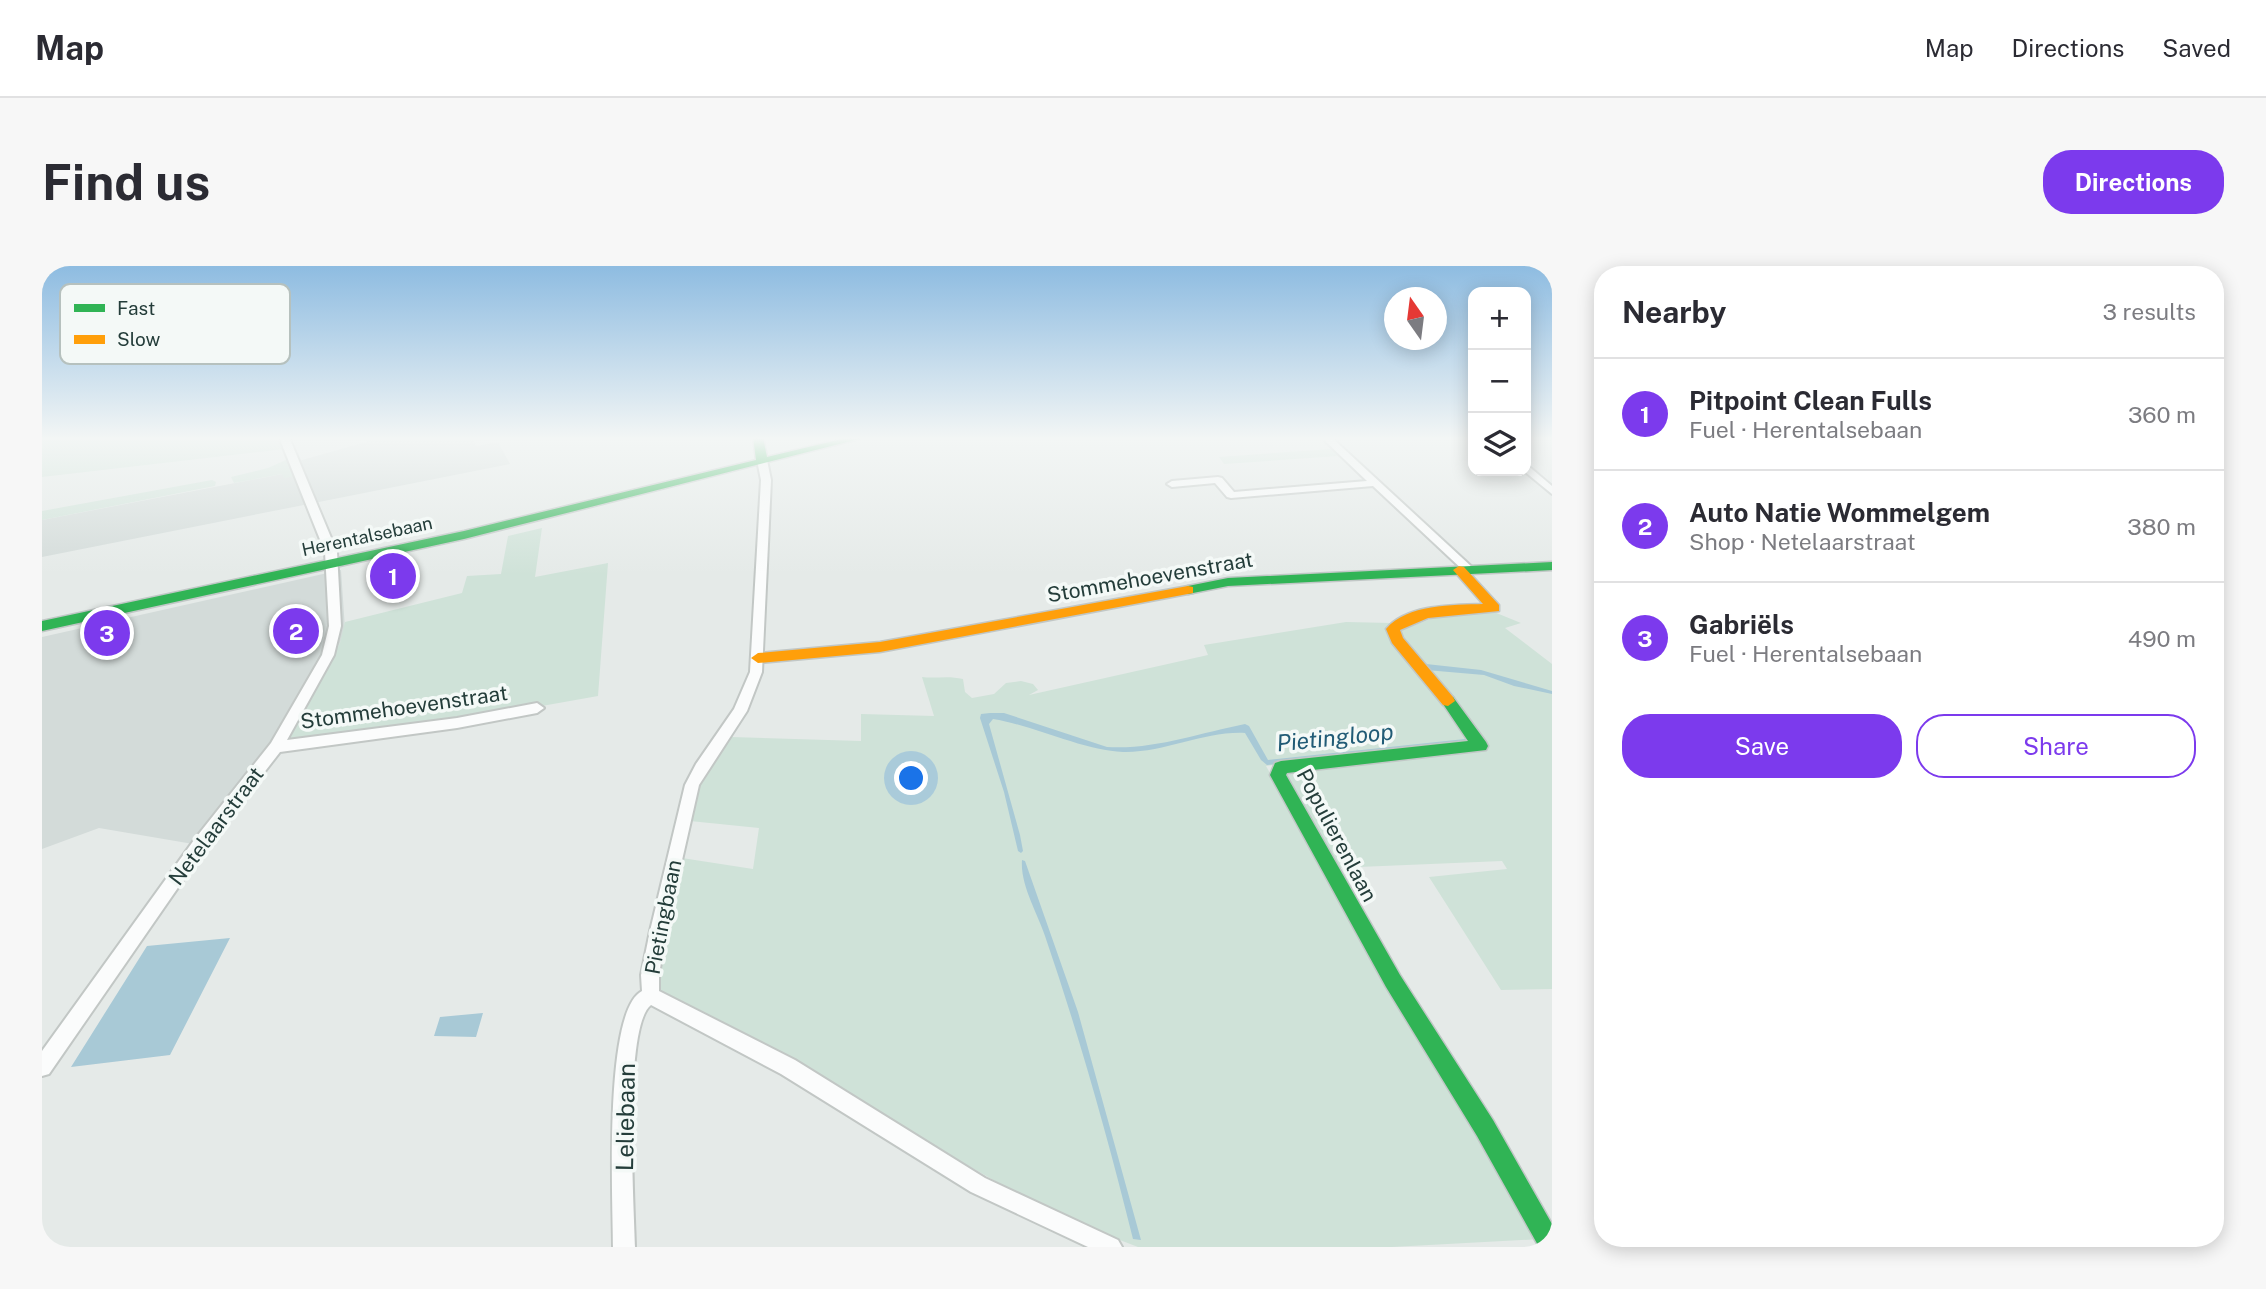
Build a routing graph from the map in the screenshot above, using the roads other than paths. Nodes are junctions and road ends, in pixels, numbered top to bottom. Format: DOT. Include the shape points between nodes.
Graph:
graph roads {
  1 [pos="303,483"];
  2 [pos="671,483"];
  3 [pos="765,483"];
  4 [pos="1186,483"];
  5 [pos="1220,483"];
  6 [pos="1376,483"];
  7 [pos="1172,484"];
  8 [pos="330,564"];
  9 [pos="1552,566"];
  10 [pos="1464,570"];
  11 [pos="42,626"];
  12 [pos="758,658"];
  13 [pos="537,708"];
  14 [pos="276,747"];
  15 [pos="651,996"];
  16 [pos="42,1067"];
  17 [pos="624,1247"];
  18 [pos="1111,1247"];
  19 [pos="1552,1247"];
  1 -- 8 [label="street, Netelaarstraat" via="331,552"];
  2 -- 8 [label="street, Herentalsebaan"];
  3 -- 12 [label="street, Pietingbaan"];
  4 -- 7 [label="street"];
  5 -- 6 [label="street" via="1231,495"];
  6 -- 10 [label="street"];
  8 -- 11 [label="street, Herentalsebaan"];
  8 -- 14 [label="street, Netelaarstraat" via="334,640"];
  9 -- 10 [label="street, Stommehoevenstraat"];
  10 -- 12 [label="street, Stommehoevenstraat" via="1228,582 880,647"];
  10 -- 19 [label="street, Populierenlaan" via="1494,608 1440,613 1393,629 1480,746 1281,767 1278,775"];
  12 -- 15 [label="street, Pietingbaan" via="746,701 692,785 658,931"];
  13 -- 14 [label="street, Stommehoevenstraat"];
  14 -- 16 [label="street, Netelaarstraat" via="199,845"];
  15 -- 17 [label="street, Leliebaan" via="632,1017 624,1068"];
  15 -- 18 [label="street, Pietingbaan" via="788,1067 978,1185"];
}
